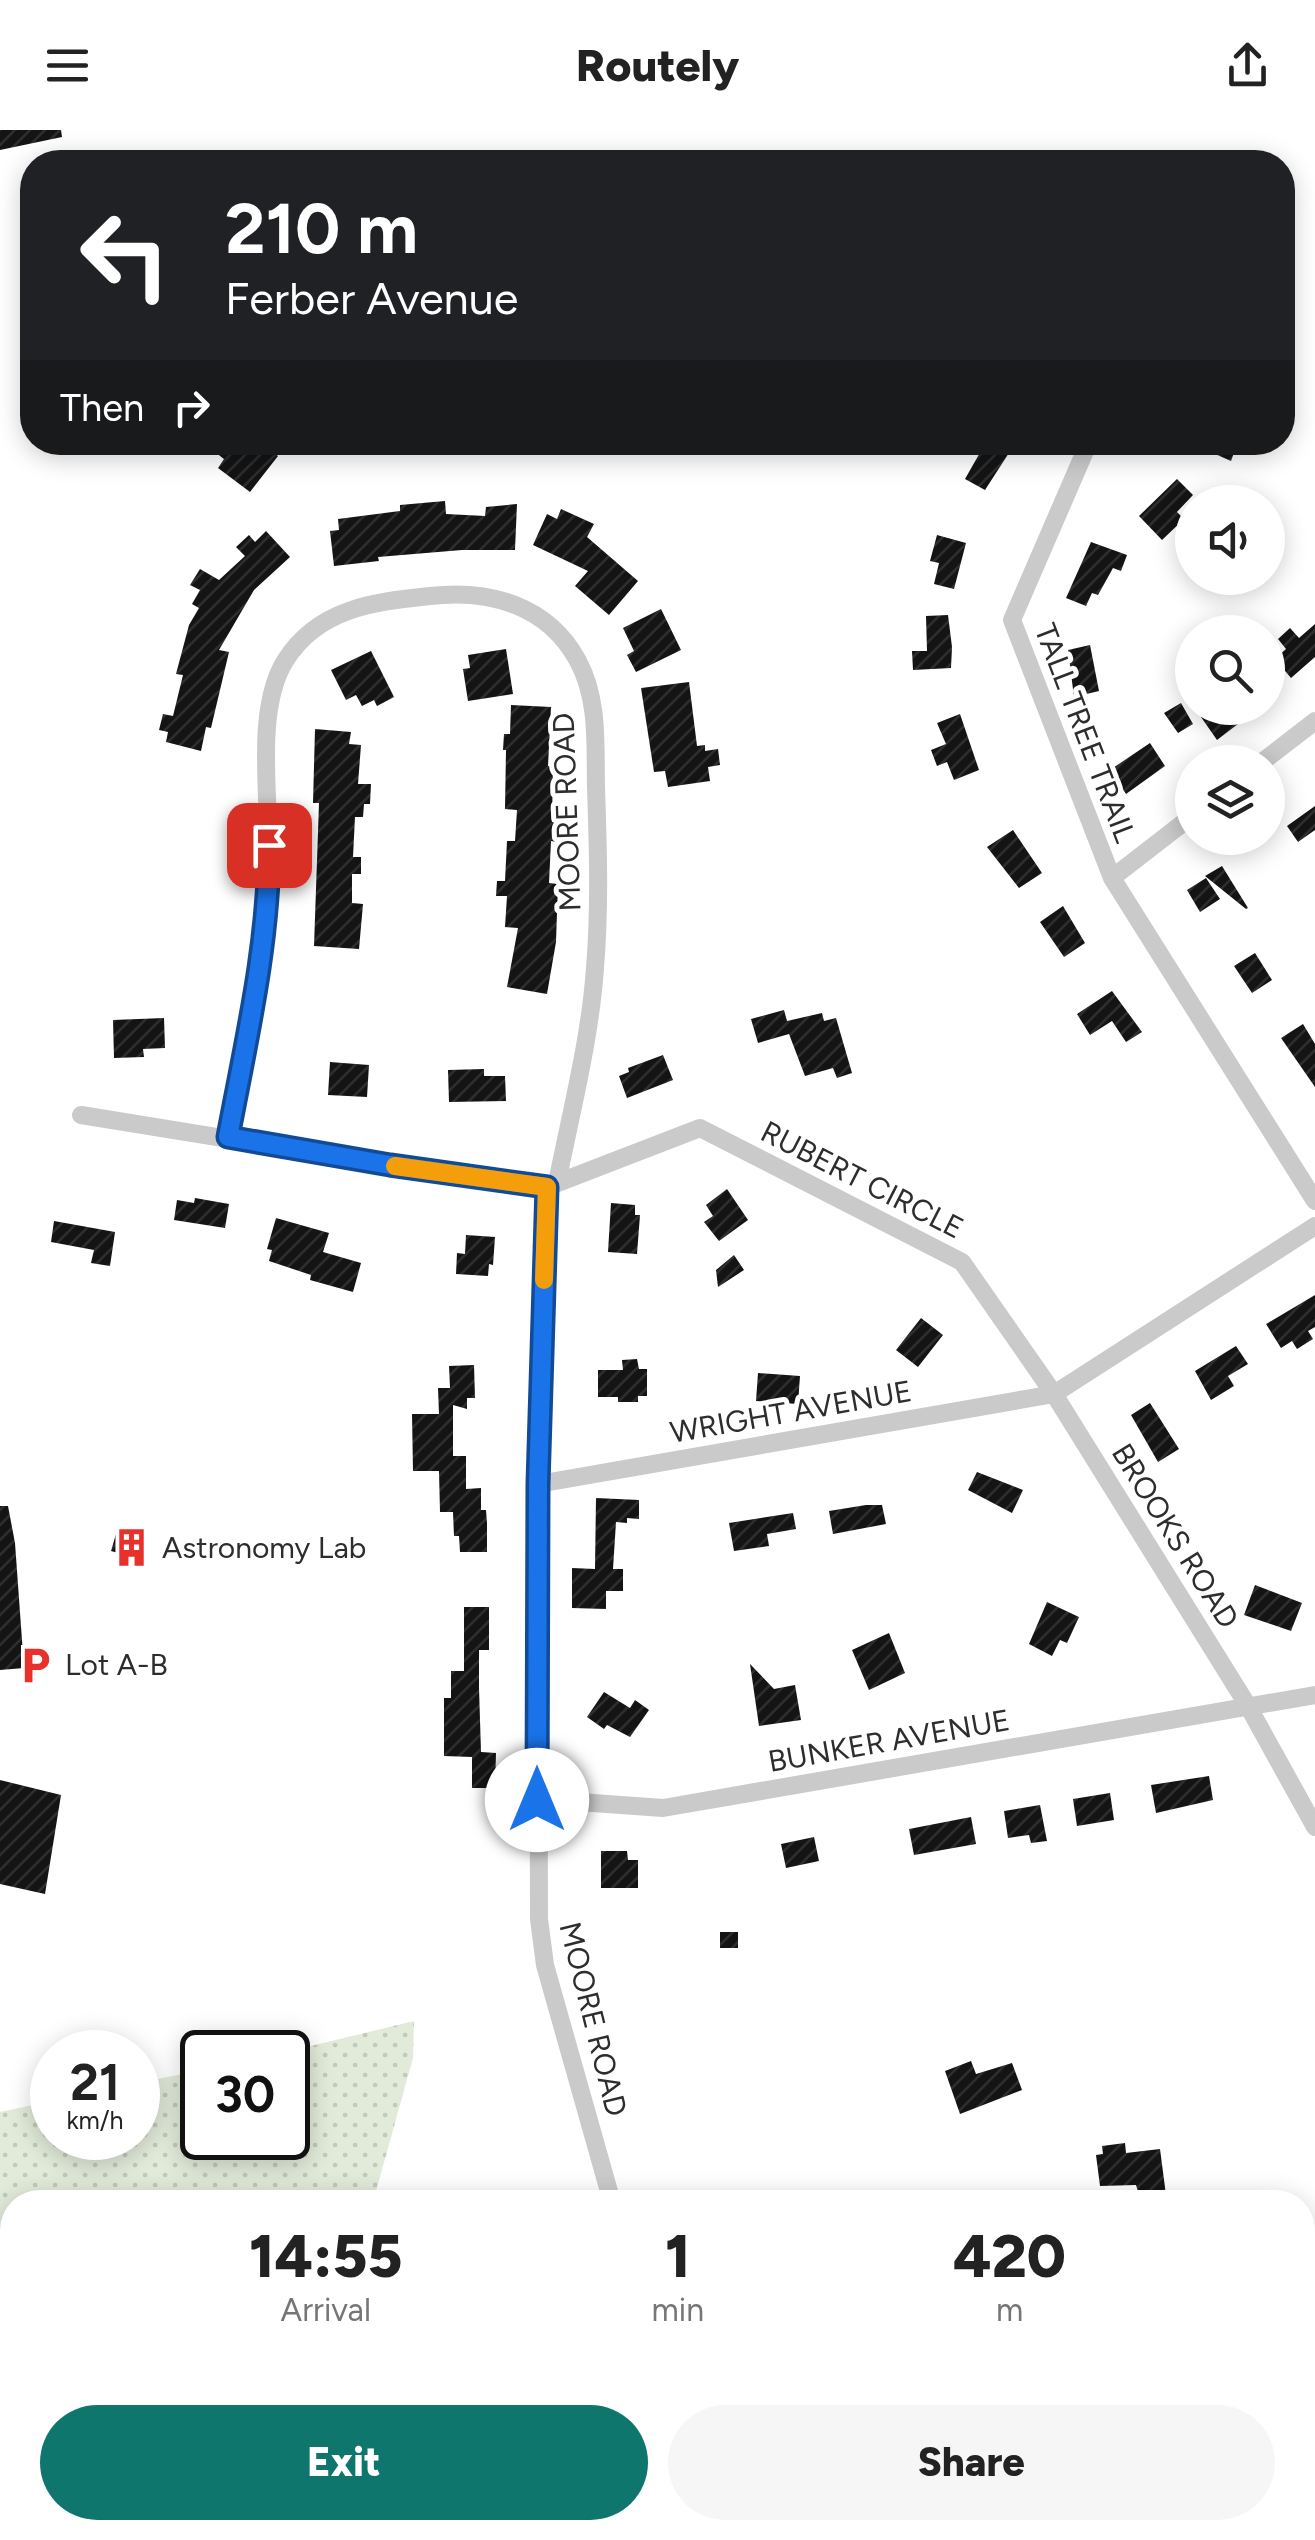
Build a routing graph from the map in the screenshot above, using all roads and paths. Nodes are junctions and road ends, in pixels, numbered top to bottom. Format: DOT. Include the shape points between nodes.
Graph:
graph roads {
  1 [pos="1083,455"];
  2 [pos="1315,721"];
  3 [pos="1284,745"];
  4 [pos="1175,829"];
  5 [pos="1112,878"];
  6 [pos="81,1115"];
  7 [pos="228,1137"];
  8 [pos="552,1185"];
  9 [pos="1315,1201"];
  10 [pos="1315,1226"];
  11 [pos="1054,1394"];
  12 [pos="538,1484"];
  13 [pos="1315,1695"];
  14 [pos="1248,1706"];
  15 [pos="537,1800"];
  16 [pos="1315,1827"];
  17 [pos="609,2190"];
  1 -- 5 [label="street, TALL TREE TRAIL" via="1012,620"];
  2 -- 3 [label="street"];
  4 -- 5 [label="street"];
  5 -- 9 [label="street, TALL TREE TRAIL"];
  6 -- 7 [label="street"];
  7 -- 8 [label="street"];
  7 -- 8 [label="street, MOORE ROAD" via="260,967 269,878 269,709 285,661 309,632 342,610 474,594 519,605 544,620 577,659 594,706 600,898 595,972"];
  8 -- 11 [label="street, RUBERT CIRCLE" via="700,1128 962,1262"];
  8 -- 12 [label="street, MOORE ROAD"];
  10 -- 11 [label="street"];
  11 -- 12 [label="street, WRIGHT AVENUE"];
  11 -- 14 [label="street, BROOKS ROAD"];
  12 -- 15 [label="street, MOORE ROAD"];
  13 -- 14 [label="street, BUNKER AVENUE"];
  14 -- 15 [label="street, BUNKER AVENUE" via="664,1808"];
  14 -- 16 [label="street, BROOKS ROAD"];
  15 -- 17 [label="street, MOORE ROAD" via="544,1964"];
}
